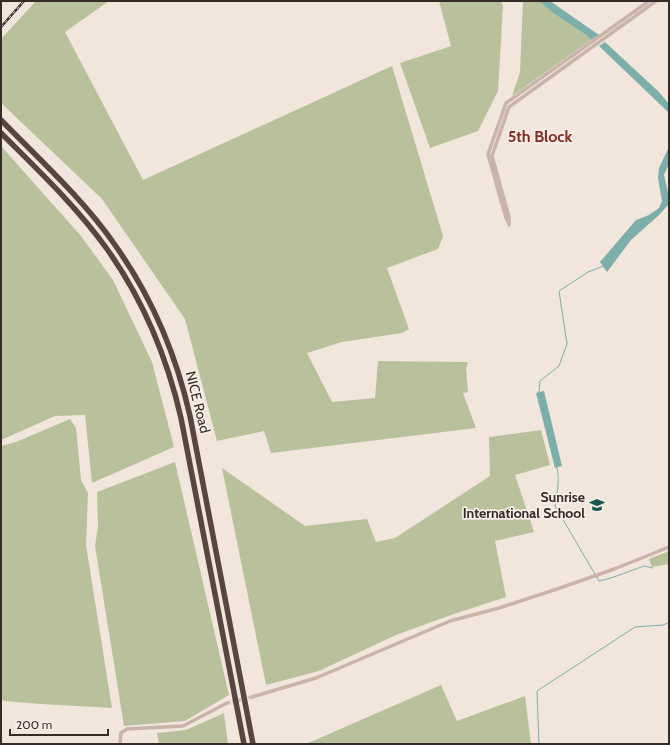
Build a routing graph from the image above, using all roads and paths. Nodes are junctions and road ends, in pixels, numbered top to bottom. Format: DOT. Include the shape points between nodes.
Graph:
graph roads {
  1 [pos="649,1"];
  2 [pos="656,1"];
  3 [pos="1,120"];
  4 [pos="1,133"];
  5 [pos="669,546"];
  6 [pos="252,697"];
  7 [pos="227,703"];
  8 [pos="120,744"];
  9 [pos="244,744"];
  10 [pos="253,744"];
  1 -- 2 [label="street" via="506,103 488,154 506,218 510,224 492,156 509,107"];
  3 -- 10 [label="highway, NICE Road" via="77,198 115,245 150,302 170,348 190,416"];
  4 -- 9 [label="highway, NICE Road" via="82,217 107,249 138,300 162,350 183,425"];
  5 -- 6 [label="street" via="558,589 450,621 316,678"];
  7 -- 8 [label="street" via="183,726 127,729 121,733"];
}
